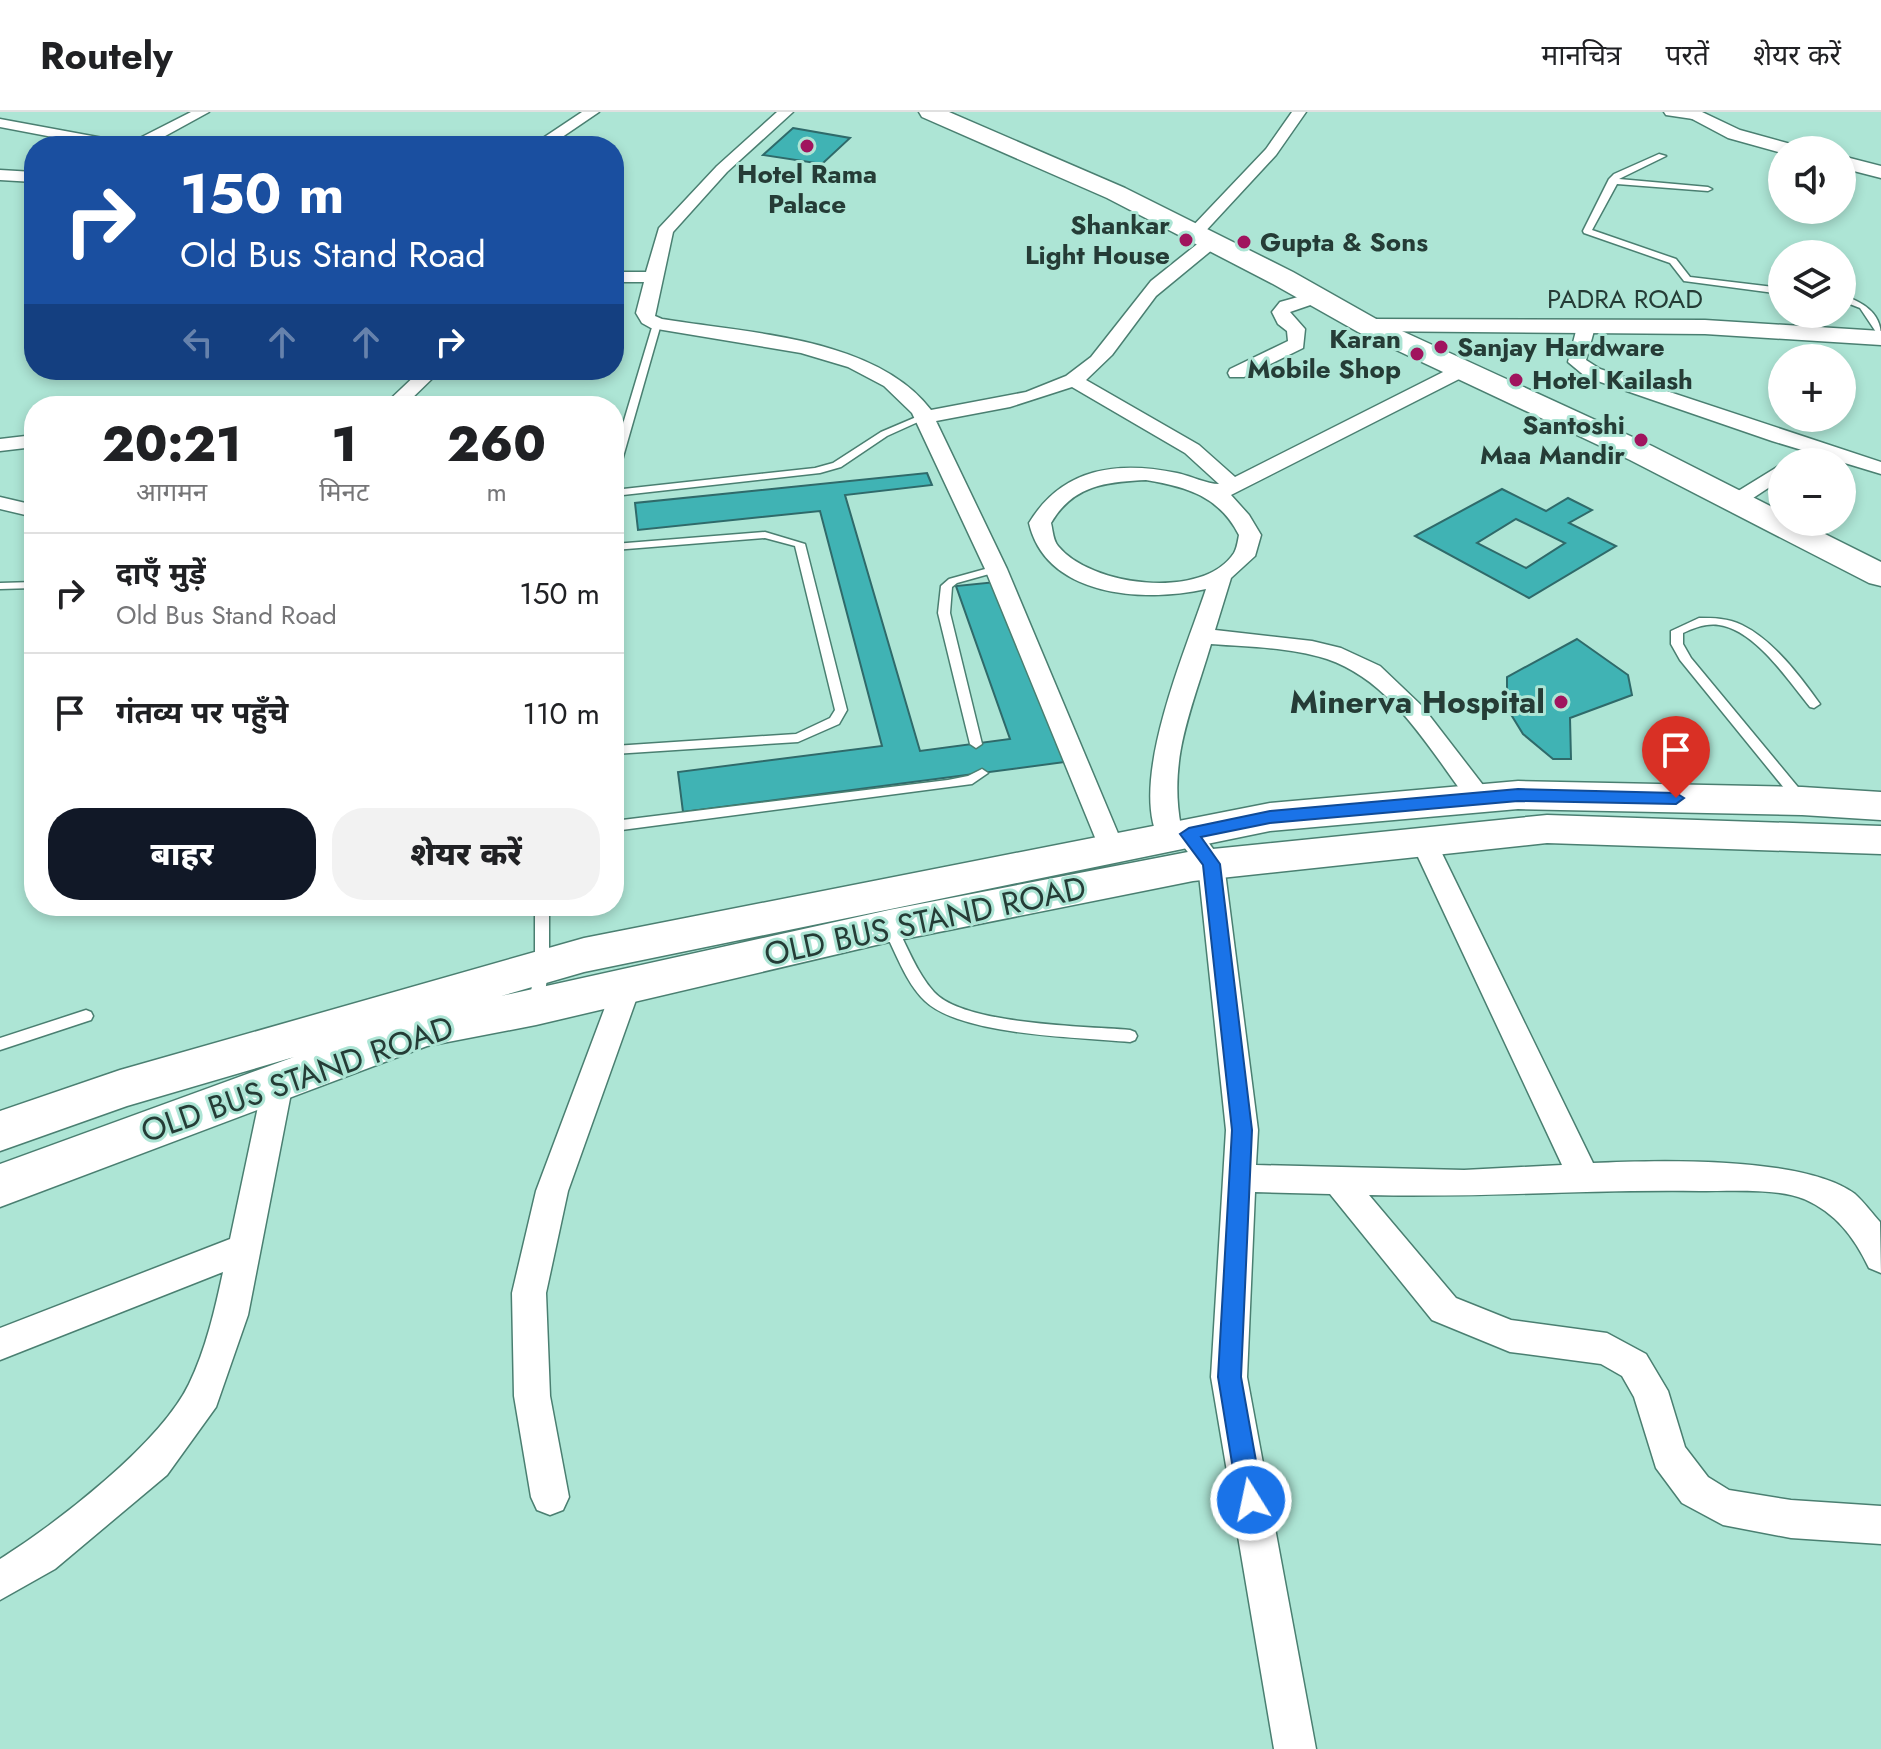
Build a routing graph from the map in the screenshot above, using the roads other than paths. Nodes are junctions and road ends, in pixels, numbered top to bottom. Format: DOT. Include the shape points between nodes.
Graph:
graph roads {
  1 [pos="202,112"];
  2 [pos="592,112"];
  3 [pos="786,112"];
  4 [pos="930,112"];
  5 [pos="1299,112"];
  6 [pos="1671,112"];
  7 [pos="1690,113"];
  8 [pos="0,123"];
  9 [pos="70,136"];
  10 [pos="155,136"];
  11 [pos="555,136"];
  12 [pos="1768,143"];
  13 [pos="1662,156"];
  14 [pos="1856,166"];
  15 [pos="1881,172"];
  16 [pos="0,175"];
  17 [pos="24,176"];
  18 [pos="1612,181"];
  19 [pos="1708,189"];
  20 [pos="1203,237"];
  21 [pos="624,277"];
  22 [pos="653,277"];
  23 [pos="1768,289"];
  24 [pos="1316,297"];
  25 [pos="1856,303"];
  26 [pos="657,324"];
  27 [pos="1368,326"];
  28 [pos="1586,327"];
  29 [pos="1881,335"];
  30 [pos="1462,370"];
  31 [pos="1237,373"];
  32 [pos="421,380"];
  33 [pos="1073,380"];
  34 [pos="404,396"];
  35 [pos="924,417"];
  36 [pos="624,433"];
  37 [pos="24,442"];
  38 [pos="0,445"];
  39 [pos="1815,448"];
  40 [pos="1856,460"];
  41 [pos="1881,468"];
  42 [pos="1768,479"];
  43 [pos="1225,490"];
  44 [pos="624,492"];
  45 [pos="1737,500"];
  46 [pos="0,503"];
  47 [pos="24,508"];
  48 [pos="624,546"];
  49 [pos="996,569"];
  50 [pos="1221,575"];
  51 [pos="1881,576"];
  52 [pos="24,585"];
  53 [pos="0,586"];
  54 [pos="1203,636"];
  55 [pos="1814,704"];
  56 [pos="976,744"];
  57 [pos="624,749"];
  58 [pos="982,773"];
  59 [pos="1480,798"];
  60 [pos="1802,801"];
  61 [pos="1881,806"];
  62 [pos="624,825"];
  63 [pos="1881,840"];
  64 [pos="1424,842"];
  65 [pos="1190,845"];
  66 [pos="1112,850"];
  67 [pos="542,916"];
  68 [pos="889,926"];
  69 [pos="539,986"];
  70 [pos="627,986"];
  71 [pos="86,1016"];
  72 [pos="1130,1036"];
  73 [pos="0,1044"];
  74 [pos="278,1083"];
  75 [pos="0,1131"];
  76 [pos="1584,1177"];
  77 [pos="1240,1178"];
  78 [pos="1339,1182"];
  79 [pos="0,1186"];
  80 [pos="245,1248"];
  81 [pos="1881,1258"];
  82 [pos="0,1344"];
  83 [pos="550,1497"];
  84 [pos="1881,1525"];
  85 [pos="0,1581"];
  86 [pos="1290,1748"];
  1 -- 10 [label="street"];
  2 -- 11 [label="street"];
  3 -- 22 [label="street" via="680,211 665,231"];
  4 -- 20 [label="main road" via="1045,160"];
  5 -- 20 [label="street"];
  6 -- 7 [label="street"];
  7 -- 12 [label="street"];
  8 -- 9 [label="street"];
  13 -- 18 [label="lane"];
  14 -- 15 [label="street"];
  16 -- 17 [label="street"];
  18 -- 19 [label="lane"];
  18 -- 23 [label="lane" via="1587,231 1673,261 1687,279"];
  20 -- 24 [label="main road"];
  20 -- 33 [label="street" via="1149,293 1090,369"];
  21 -- 22 [label="street"];
  22 -- 26 [label="street" via="645,313"];
  24 -- 27 [label="main road"];
  24 -- 31 [label="street" via="1281,312 1296,329 1297,344"];
  25 -- 29 [label="lane"];
  26 -- 35 [label="street" via="803,348 855,363 891,382"];
  26 -- 36 [label="lane"];
  27 -- 28 [label="street, PADRA ROAD"];
  27 -- 30 [label="main road"];
  28 -- 29 [label="street, PADRA ROAD"];
  28 -- 39 [label="street" via="1577,362 1593,373"];
  30 -- 43 [label="street"];
  30 -- 45 [label="main road"];
  32 -- 34 [label="street"];
  33 -- 35 [label="street" via="1036,395"];
  33 -- 43 [label="street" via="1192,449"];
  35 -- 44 [label="lane" via="884,434 837,465 816,471"];
  35 -- 49 [label="street"];
  37 -- 38 [label="street"];
  40 -- 41 [label="street"];
  42 -- 45 [label="street"];
  43 -- 50 [label="street" via="1250,535 1243,557"];
  43 -- 50 [label="street" via="1146,474 1107,476 1074,486 1050,502 1040,523 1046,546 1067,567 1102,582 1144,589 1186,587"];
  45 -- 51 [label="main road"];
  46 -- 47 [label="street"];
  48 -- 57 [label="lane" via="765,535 800,544 841,710 835,721 798,738"];
  49 -- 56 [label="lane" via="953,581 945,597 944,613"];
  49 -- 66 [label="street"];
  50 -- 54 [label="street"];
  52 -- 53 [label="lane"];
  54 -- 59 [label="street" via="1290,644 1335,654 1372,671"];
  54 -- 65 [label="street" via="1165,755 1162,794"];
  55 -- 60 [label="lane" via="1743,628 1712,620 1677,631 1686,660"];
  58 -- 62 [label="lane" via="948,784"];
  59 -- 60 [label="main road, OLD BUS STAND ROAD"];
  59 -- 65 [label="main road, OLD BUS STAND ROAD" via="1270,817"];
  60 -- 61 [label="main road, OLD BUS STAND ROAD"];
  63 -- 64 [label="main road, OLD BUS STAND ROAD" via="1547,829"];
  64 -- 65 [label="main road, OLD BUS STAND ROAD"];
  64 -- 76 [label="street"];
  65 -- 66 [label="main road, OLD BUS STAND ROAD"];
  65 -- 68 [label="main road, OLD BUS STAND ROAD"];
  65 -- 77 [label="street" via="1242,1130"];
  66 -- 69 [label="main road, OLD BUS STAND ROAD"];
  67 -- 69 [label="lane"];
  68 -- 70 [label="main road, OLD BUS STAND ROAD"];
  68 -- 72 [label="lane" via="930,999 954,1013"];
  69 -- 70 [label="main road, OLD BUS STAND ROAD"];
  69 -- 74 [label="main road, OLD BUS STAND ROAD"];
  69 -- 75 [label="main road, OLD BUS STAND ROAD" via="120,1089"];
  70 -- 83 [label="street" via="552,1191 529,1293 532,1396"];
  71 -- 73 [label="lane"];
  74 -- 79 [label="main road, OLD BUS STAND ROAD"];
  74 -- 80 [label="street"];
  76 -- 78 [label="street" via="1464,1184"];
  76 -- 81 [label="street" via="1753,1178 1806,1185 1843,1204 1868,1232"];
  77 -- 78 [label="street"];
  77 -- 86 [label="street" via="1229,1377"];
  78 -- 84 [label="street" via="1444,1309 1510,1336 1607,1349 1634,1365 1650,1391 1669,1456 1704,1496 1723,1507 1764,1514"];
  80 -- 82 [label="street"];
  80 -- 85 [label="street" via="231,1315 203,1395 154,1462 41,1555"];
}
